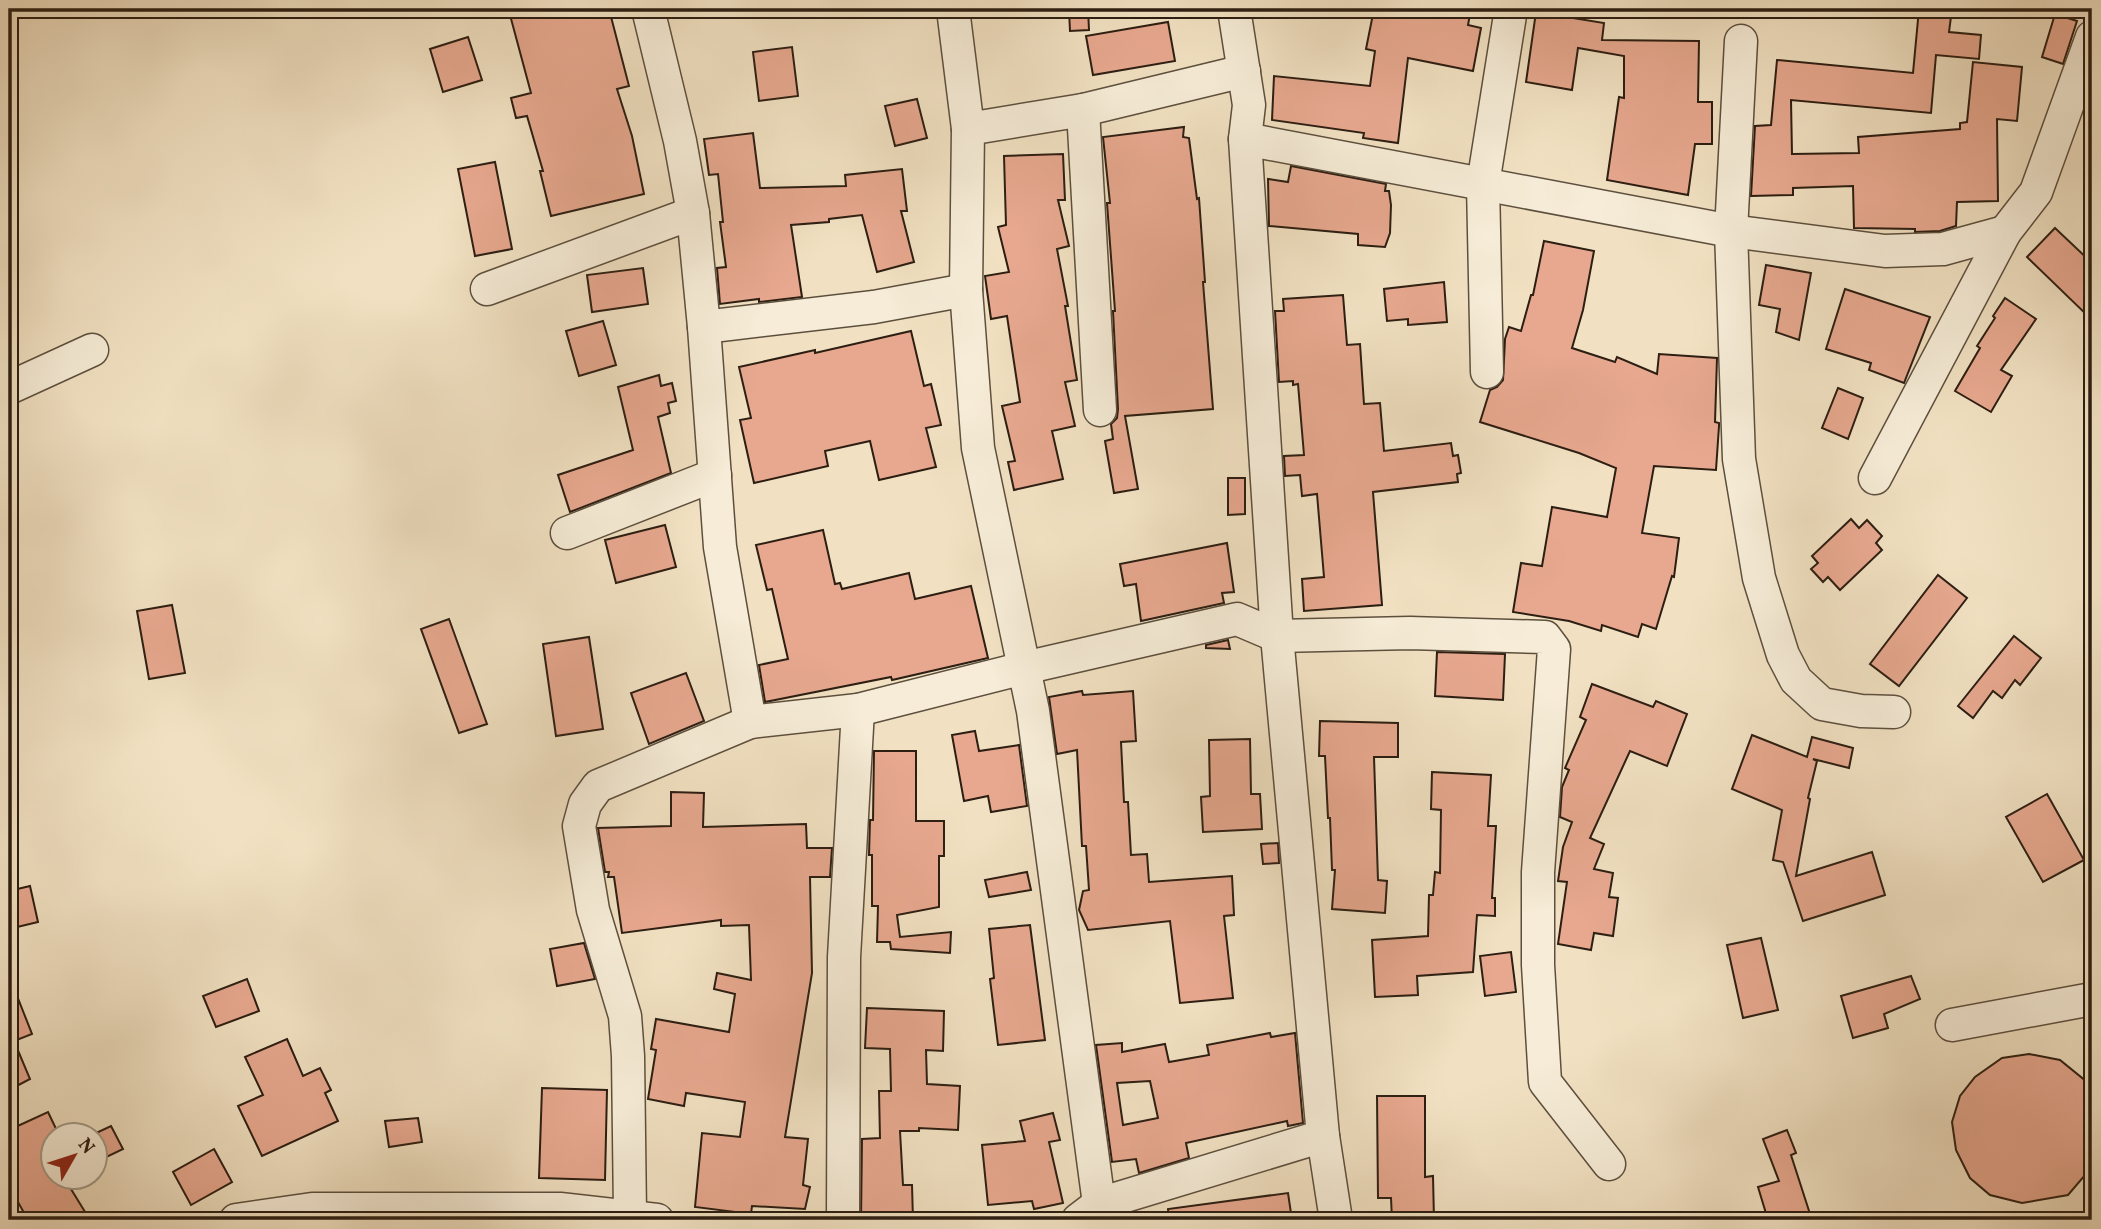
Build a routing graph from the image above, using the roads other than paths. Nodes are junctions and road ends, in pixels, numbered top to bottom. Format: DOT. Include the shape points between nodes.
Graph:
graph roads {
  1 [pos="648,9"];
  2 [pos="953,9"];
  3 [pos="1234,9"];
  4 [pos="1511,9"];
  5 [pos="2092,37"];
  6 [pos="1741,41"];
  7 [pos="1244,71"];
  8 [pos="1083,110"];
  9 [pos="968,129"];
  10 [pos="1245,139"];
  11 [pos="1483,184"];
  12 [pos="693,213"];
  13 [pos="1731,231"];
  14 [pos="2005,232"];
  15 [pos="487,289"];
  16 [pos="967,290"];
  17 [pos="704,327"];
  18 [pos="92,350"];
  19 [pos="1487,372"];
  20 [pos="9,388"];
  21 [pos="1100,410"];
  22 [pos="715,475"];
  23 [pos="1875,478"];
  24 [pos="567,533"];
  25 [pos="1277,636"];
  26 [pos="1024,668"];
  27 [pos="858,710"];
  28 [pos="1894,712"];
  29 [pos="750,722"];
  30 [pos="2092,999"];
  31 [pos="1952,1025"];
  32 [pos="1323,1136"];
  33 [pos="1609,1164"];
  34 [pos="1088,1212"];
  35 [pos="644,1218"];
  36 [pos="236,1220"];
  37 [pos="843,1220"];
  38 [pos="1336,1220"];
  1 -- 12 [label="street"];
  2 -- 9 [label="street"];
  3 -- 7 [label="street"];
  4 -- 11 [label="street"];
  5 -- 14 [label="street" via="2036,192"];
  6 -- 13 [label="street"];
  7 -- 8 [label="street"];
  7 -- 10 [label="street"];
  8 -- 9 [label="street"];
  8 -- 21 [label="street"];
  9 -- 16 [label="street"];
  10 -- 11 [label="street"];
  10 -- 25 [label="street"];
  11 -- 13 [label="street"];
  11 -- 19 [label="street"];
  12 -- 15 [label="street"];
  12 -- 17 [label="street"];
  13 -- 14 [label="street" via="1885,251 1943,249"];
  13 -- 28 [label="street" via="1739,459 1759,578 1783,655 1796,680 1822,704"];
  14 -- 23 [label="street"];
  16 -- 17 [label="street" via="874,307"];
  16 -- 26 [label="street" via="978,448"];
  17 -- 22 [label="street"];
  18 -- 20 [label="street"];
  22 -- 24 [label="street"];
  22 -- 29 [label="street" via="720,547"];
  25 -- 26 [label="street" via="1237,620"];
  25 -- 32 [label="street"];
  25 -- 33 [label="street" via="1410,633 1545,637 1552,643 1538,872 1545,1082"];
  26 -- 27 [label="street"];
  26 -- 34 [label="street" via="1033,711"];
  27 -- 29 [label="street"];
  27 -- 37 [label="street" via="844,957"];
  29 -- 35 [label="street" via="598,786 585,804 579,826 593,910 625,1016"];
  30 -- 31 [label="street"];
  32 -- 34 [label="street"];
  32 -- 38 [label="street"];
  35 -- 36 [label="street" via="561,1209 312,1209"];
}
